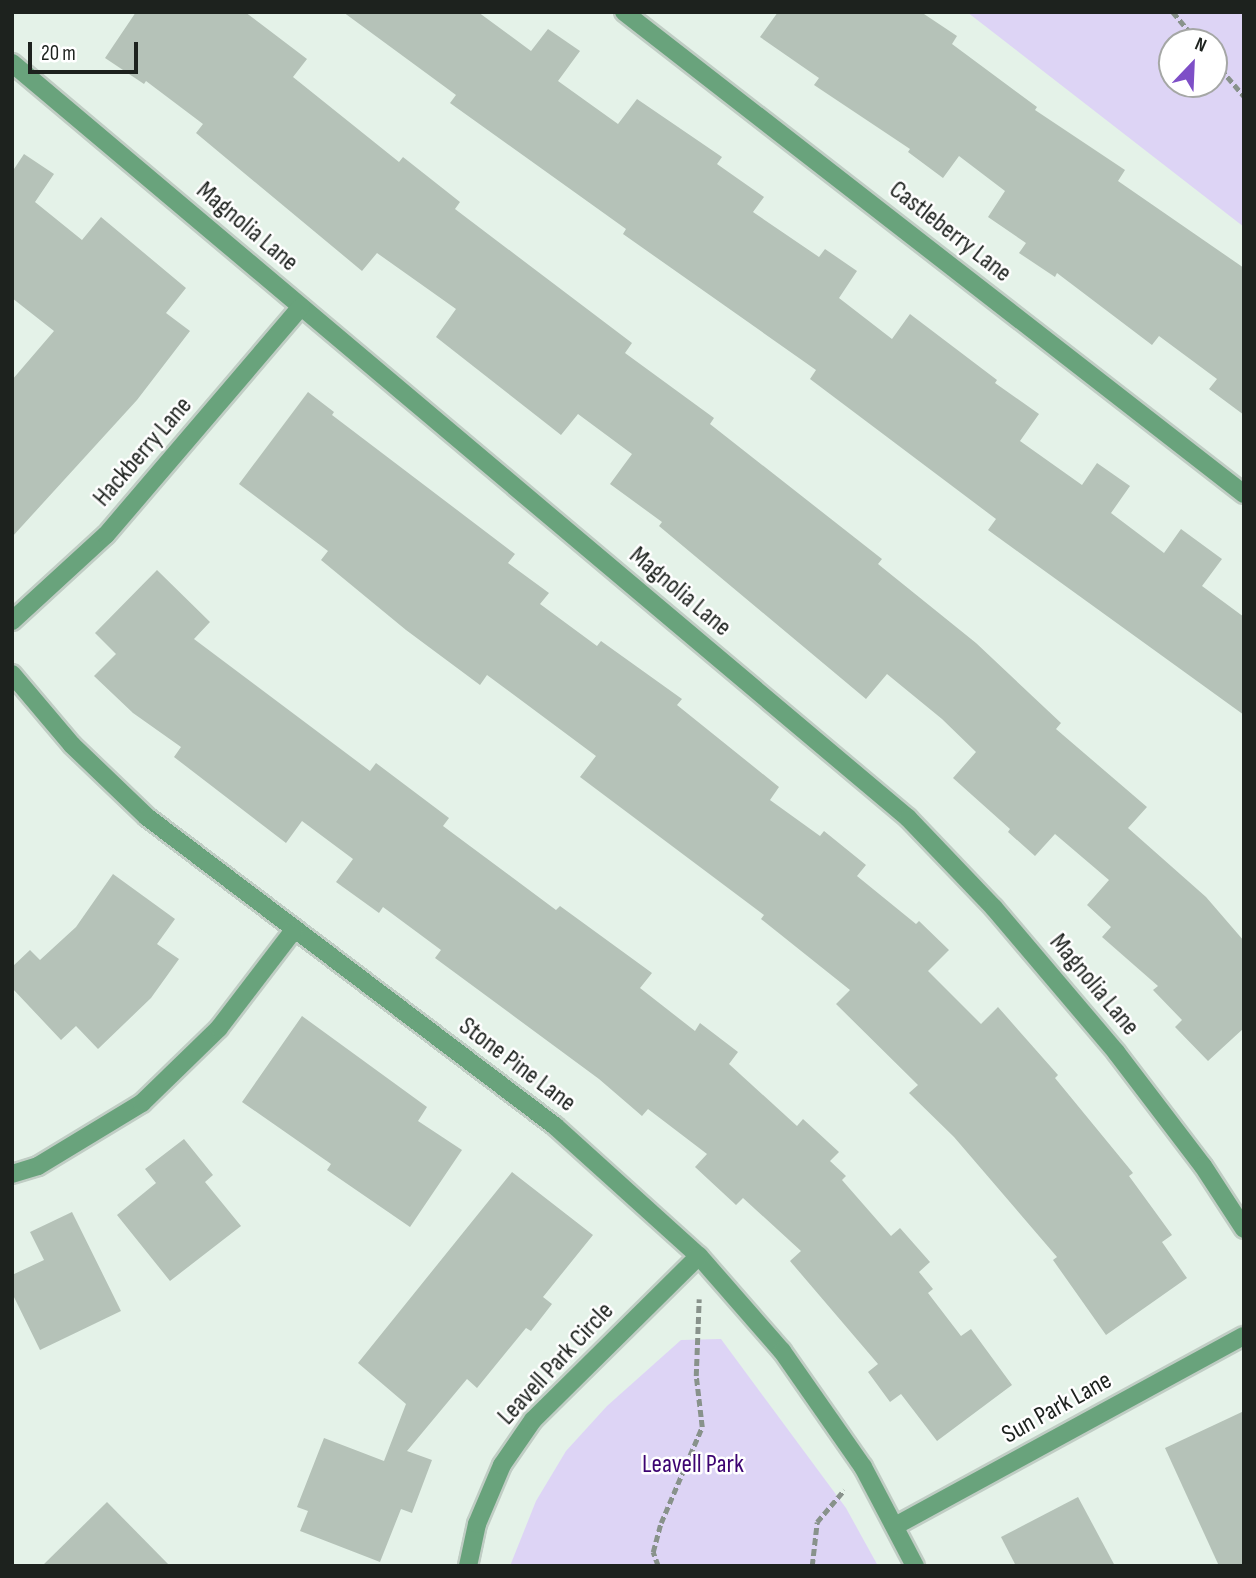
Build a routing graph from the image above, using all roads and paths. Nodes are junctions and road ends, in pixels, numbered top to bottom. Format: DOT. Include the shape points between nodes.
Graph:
graph roads {
  1 [pos="624,12"];
  2 [pos="1173,12"];
  3 [pos="1186,28"];
  4 [pos="12,63"];
  5 [pos="1228,77"];
  6 [pos="1244,96"];
  7 [pos="301,307"];
  8 [pos="1244,494"];
  9 [pos="12,621"];
  10 [pos="12,674"];
  11 [pos="294,930"];
  12 [pos="12,1174"];
  13 [pos="1244,1229"];
  14 [pos="699,1256"];
  15 [pos="1244,1336"];
  16 [pos="863,1467"];
  17 [pos="895,1526"];
  18 [pos="468,1566"];
  19 [pos="658,1566"];
  20 [pos="812,1566"];
  21 [pos="915,1566"];
  1 -- 8 [label="street, Castleberry Lane"];
  2 -- 3 [label="path"];
  4 -- 7 [label="street, Magnolia Lane"];
  5 -- 6 [label="path"];
  7 -- 9 [label="street, Hackberry Lane" via="106,535"];
  7 -- 13 [label="street, Magnolia Lane" via="908,818 994,908 1116,1052 1203,1166"];
  10 -- 11 [label="street, Stone Pine Lane" via="72,745 147,817"];
  11 -- 12 [label="street" via="219,1028 142,1103 38,1166"];
  11 -- 14 [label="street, Stone Pine Lane" via="555,1126"];
  14 -- 16 [label="street, Stone Pine Lane" via="782,1351"];
  14 -- 18 [label="street, Leavell Park Circle" via="533,1420 502,1465 477,1524"];
  14 -- 19 [label="path" via="696,1376 702,1427 662,1522 653,1552"];
  15 -- 17 [label="street, Sun Park Lane"];
  16 -- 17 [label="street, Stone Pine Lane"];
  16 -- 20 [label="path" via="817,1522"];
  17 -- 21 [label="street, Stone Pine Lane"];
}
